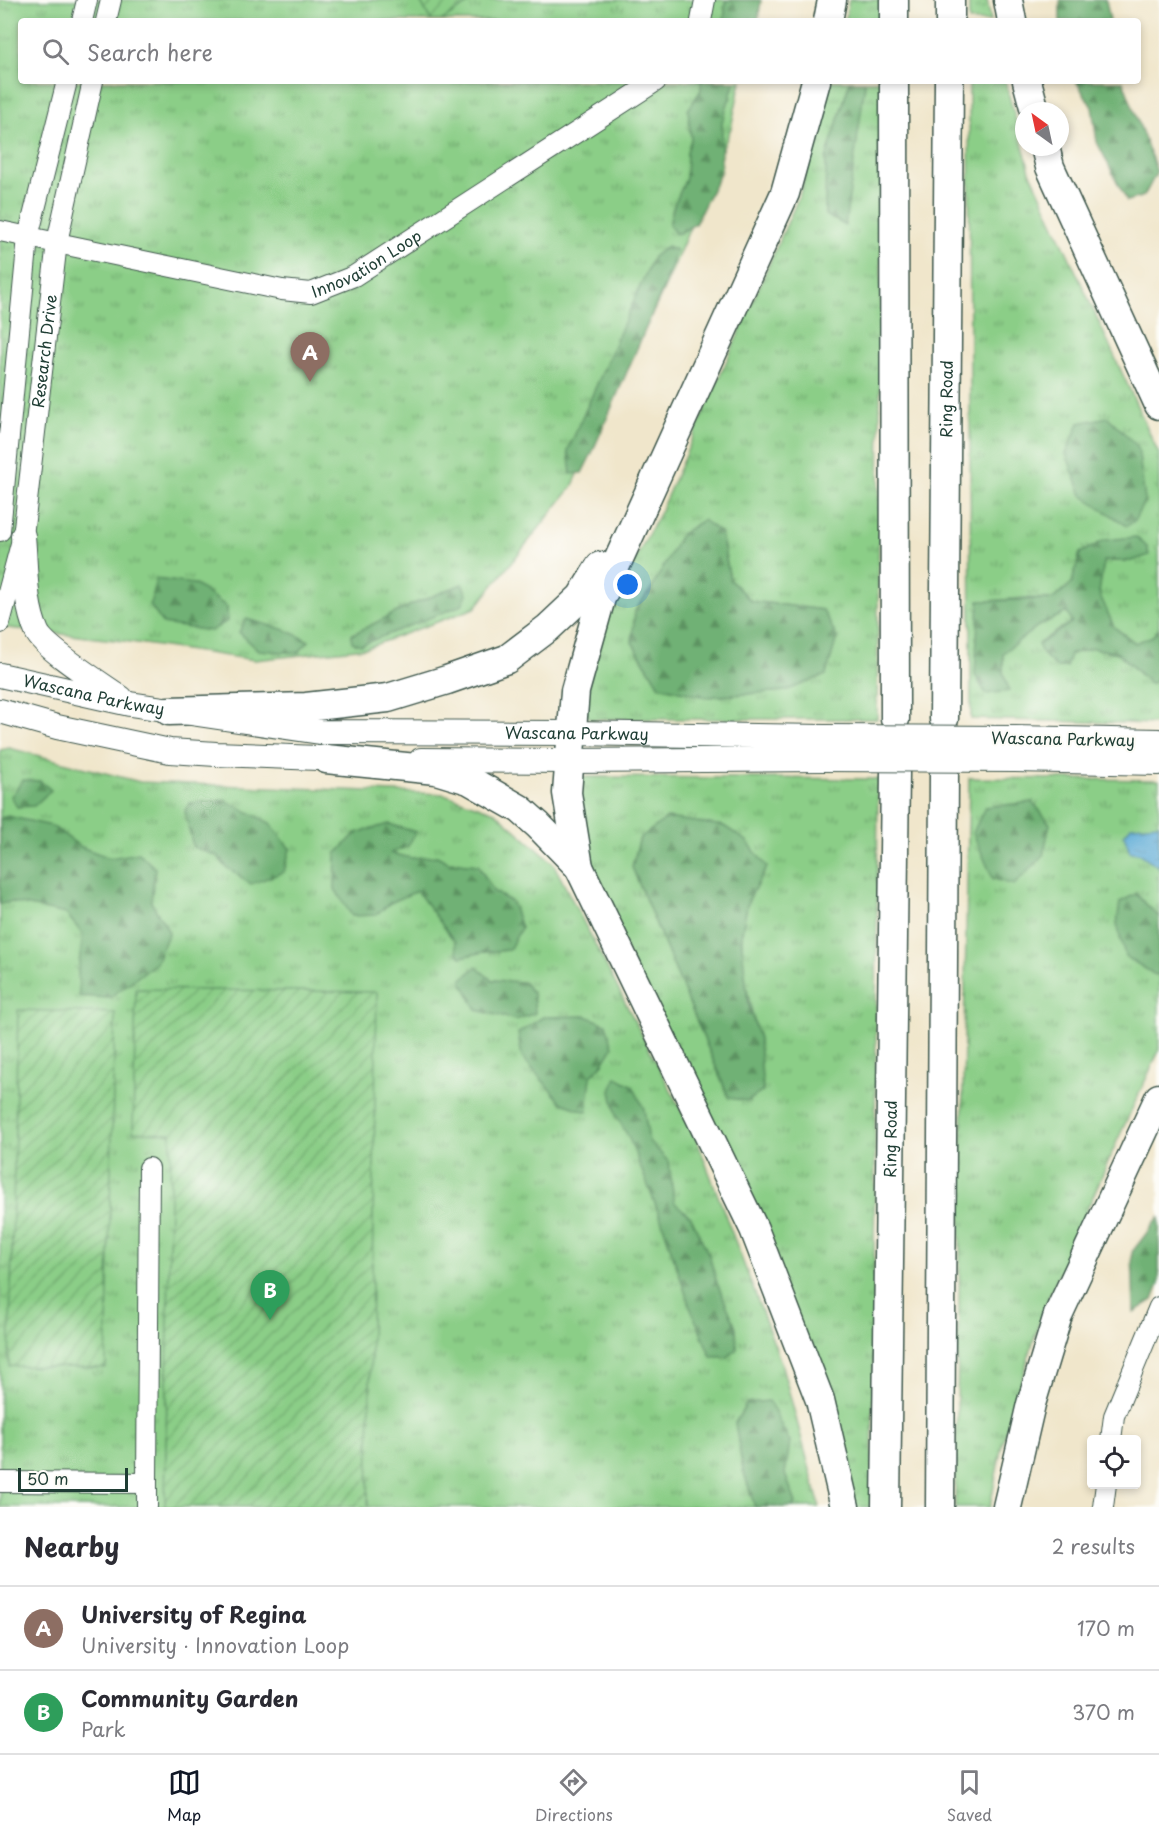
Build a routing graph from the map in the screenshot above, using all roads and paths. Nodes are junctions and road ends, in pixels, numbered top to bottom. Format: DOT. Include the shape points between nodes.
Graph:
graph roads {
  1 [pos="87,0"];
  2 [pos="111,0"];
  3 [pos="705,0"];
  4 [pos="832,0"];
  5 [pos="894,0"];
  6 [pos="950,0"];
  7 [pos="1008,0"];
  8 [pos="83,18"];
  9 [pos="107,18"];
  10 [pos="701,18"];
  11 [pos="829,18"];
  12 [pos="894,18"];
  13 [pos="950,18"];
  14 [pos="1011,18"];
  15 [pos="66,84"];
  16 [pos="92,84"];
  17 [pos="651,84"];
  18 [pos="815,84"];
  19 [pos="894,84"];
  20 [pos="949,84"];
  21 [pos="1028,84"];
  22 [pos="1033,102"];
  23 [pos="1047,156"];
  24 [pos="0,231"];
  25 [pos="28,237"];
  26 [pos="57,242"];
  27 [pos="1159,405"];
  28 [pos="654,480"];
  29 [pos="12,533"];
  30 [pos="0,623"];
  31 [pos="0,675"];
  32 [pos="130,704"];
  33 [pos="0,711"];
  34 [pos="169,711"];
  35 [pos="896,719"];
  36 [pos="944,719"];
  37 [pos="571,733"];
  38 [pos="1159,741"];
  39 [pos="824,748"];
  40 [pos="1015,749"];
  41 [pos="326,759"];
  42 [pos="569,761"];
  43 [pos="1159,764"];
  44 [pos="895,772"];
  45 [pos="944,772"];
  46 [pos="579,867"];
  47 [pos="1159,1098"];
  48 [pos="149,1168"];
  49 [pos="1159,1307"];
  50 [pos="1112,1435"];
  51 [pos="0,1482"];
  52 [pos="147,1483"];
  53 [pos="1105,1489"];
  54 [pos="147,1507"];
  55 [pos="845,1507"];
  56 [pos="886,1507"];
  57 [pos="940,1507"];
  58 [pos="1007,1507"];
  59 [pos="1103,1507"];
  1 -- 8 [label="street"];
  2 -- 9 [label="street"];
  3 -- 10 [label="street"];
  4 -- 11 [label="highway"];
  5 -- 12 [label="highway"];
  6 -- 13 [label="highway"];
  7 -- 14 [label="highway"];
  15 -- 25 [label="street, Research Drive"];
  16 -- 26 [label="street, Research Drive"];
  17 -- 26 [label="street, Innovation Loop" via="354,276 311,293"];
  18 -- 28 [label="highway" via="785,193"];
  19 -- 35 [label="highway"];
  20 -- 36 [label="highway, Ring Road"];
  21 -- 22 [label="highway"];
  23 -- 27 [label="highway"];
  24 -- 25 [label="street, Innovation Loop"];
  25 -- 26 [label="street, Innovation Loop"];
  25 -- 29 [label="street, Research Drive"];
  26 -- 29 [label="street, Research Drive"];
  28 -- 34 [label="highway" via="581,597 507,659 388,698 306,707"];
  28 -- 37 [label="highway" via="601,598 575,691"];
  29 -- 30 [label="street, Research Drive"];
  29 -- 32 [label="main road" via="38,634 59,654"];
  31 -- 32 [label="main road, Wascana Parkway"];
  32 -- 34 [label="main road, Wascana Parkway"];
  33 -- 41 [label="main road, Wascana Parkway" via="170,751"];
  34 -- 37 [label="main road, Wascana Parkway" via="320,732"];
  37 -- 39 [label="main road, Wascana Parkway"];
  37 -- 42 [label="highway"];
  38 -- 40 [label="main road, Wascana Parkway"];
  39 -- 40 [label="main road, Wascana Parkway, bridge"];
  39 -- 42 [label="main road, Wascana Parkway"];
  40 -- 43 [label="main road, Wascana Parkway"];
  41 -- 42 [label="main road, Wascana Parkway"];
  41 -- 46 [label="highway" via="436,770 469,780 520,809"];
  42 -- 46 [label="highway" via="567,793"];
  44 -- 56 [label="highway, Ring Road"];
  45 -- 57 [label="highway"];
  46 -- 55 [label="highway" via="753,1229 820,1400"];
  47 -- 58 [label="highway" via="1059,1315 1031,1404"];
  48 -- 52 [label="street"];
  49 -- 50 [label="street" via="1114,1416"];
  51 -- 52 [label="street"];
  52 -- 54 [label="street"];
  53 -- 59 [label="street"];
}
